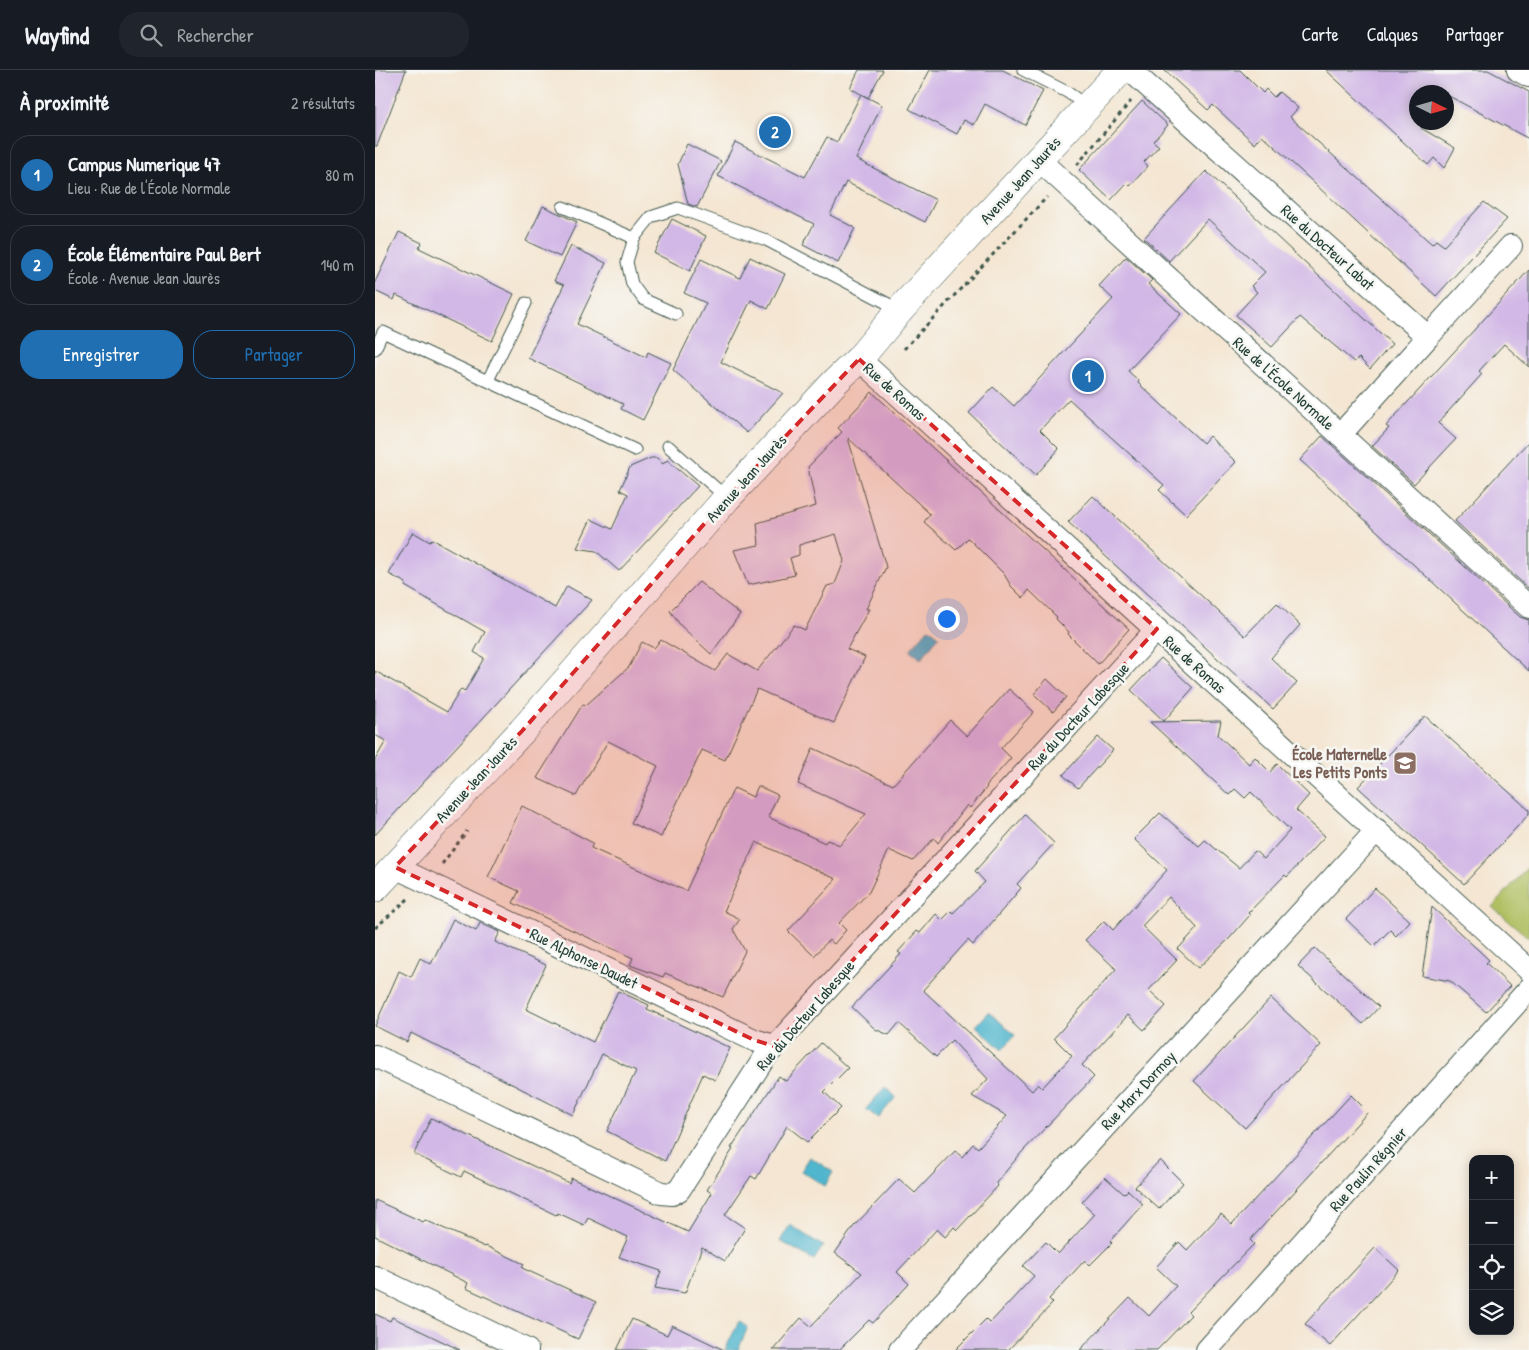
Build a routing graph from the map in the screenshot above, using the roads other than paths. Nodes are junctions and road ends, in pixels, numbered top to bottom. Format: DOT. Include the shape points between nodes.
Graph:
graph roads {
  1 [pos="1023,70"];
  2 [pos="1121,70"];
  3 [pos="1518,70"];
  4 [pos="1529,76"];
  5 [pos="1138,77"];
  6 [pos="1087,106"];
  7 [pos="1039,160"];
  8 [pos="563,207"];
  9 [pos="634,238"];
  10 [pos="1511,246"];
  11 [pos="526,302"];
  12 [pos="900,310"];
  13 [pos="676,314"];
  14 [pos="379,330"];
  15 [pos="1428,336"];
  16 [pos="375,349"];
  17 [pos="867,367"];
  18 [pos="488,380"];
  19 [pos="1340,434"];
  20 [pos="668,446"];
  21 [pos="635,450"];
  22 [pos="727,498"];
  23 [pos="1529,607"];
  24 [pos="1157,629"];
  25 [pos="1377,830"];
  26 [pos="395,867"];
  27 [pos="375,888"];
  28 [pos="1529,970"];
  29 [pos="1529,989"];
  30 [pos="774,1046"];
  31 [pos="375,1056"];
  32 [pos="375,1277"];
  33 [pos="527,1350"];
  34 [pos="899,1350"];
  35 [pos="1207,1350"];
  1 -- 6 [label="lane"];
  2 -- 6 [label="main road, Avenue Jean Jaurès"];
  3 -- 4 [label="street"];
  5 -- 15 [label="street, Rue du Docteur Labat"];
  6 -- 7 [label="main road, Avenue Jean Jaurès"];
  7 -- 12 [label="main road, Avenue Jean Jaurès"];
  7 -- 19 [label="street, Rue de l'École Normale"];
  8 -- 9 [label="lane"];
  9 -- 12 [label="lane" via="651,217 678,208 766,240"];
  9 -- 13 [label="lane" via="627,262 632,284 643,298"];
  10 -- 15 [label="street"];
  11 -- 18 [label="lane"];
  12 -- 17 [label="main road, Avenue Jean Jaurès"];
  14 -- 16 [label="lane"];
  14 -- 18 [label="lane"];
  15 -- 19 [label="street"];
  17 -- 22 [label="main road, Avenue Jean Jaurès" via="835,382"];
  17 -- 24 [label="street, Rue de Romas"];
  18 -- 21 [label="lane"];
  19 -- 23 [label="street, Rue de l'École Normale"];
  20 -- 22 [label="lane"];
  22 -- 26 [label="main road, Avenue Jean Jaurès" via="522,731"];
  24 -- 25 [label="street, Rue de Romas"];
  24 -- 30 [label="street, Rue du Docteur Labesque"];
  25 -- 28 [label="street, Rue de Romas"];
  25 -- 34 [label="street, Rue Marx Dormoy"];
  26 -- 27 [label="main road, Avenue Jean Jaurès"];
  26 -- 30 [label="street, Rue Alphonse Daudet" via="754,1040"];
  29 -- 35 [label="street, Rue Paulin Régnier"];
  30 -- 31 [label="street, Rue du Docteur Labesque" via="679,1190 672,1194 661,1193"];
  32 -- 33 [label="street"];
}
